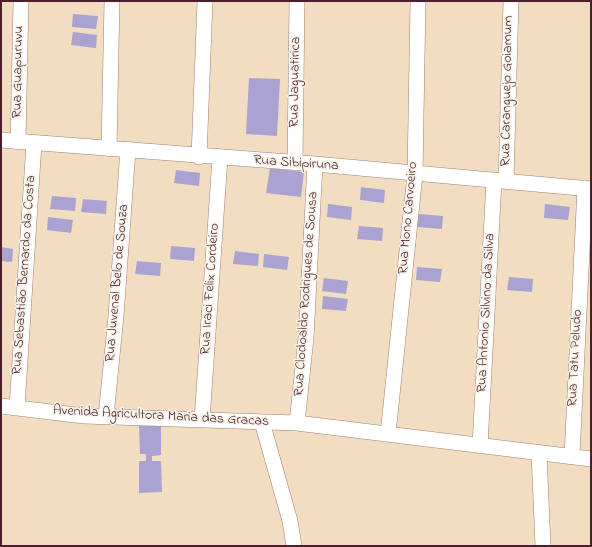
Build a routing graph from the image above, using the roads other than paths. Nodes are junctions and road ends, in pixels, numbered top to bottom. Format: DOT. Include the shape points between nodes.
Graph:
graph roads {
  1 [pos="21,1"];
  2 [pos="112,1"];
  3 [pos="205,1"];
  4 [pos="296,1"];
  5 [pos="418,1"];
  6 [pos="511,1"];
  7 [pos="1,140"];
  8 [pos="18,142"];
  9 [pos="34,142"];
  10 [pos="109,149"];
  11 [pos="128,150"];
  12 [pos="199,157"];
  13 [pos="220,158"];
  14 [pos="295,163"];
  15 [pos="315,164"];
  16 [pos="414,174"];
  17 [pos="500,181"];
  18 [pos="588,189"];
  19 [pos="1,406"];
  20 [pos="17,407"];
  21 [pos="106,416"];
  22 [pos="202,420"];
  23 [pos="262,422"];
  24 [pos="298,423"];
  25 [pos="388,434"];
  26 [pos="480,446"];
  27 [pos="539,453"];
  28 [pos="572,456"];
  29 [pos="591,459"];
  30 [pos="294,546"];
  31 [pos="543,546"];
  1 -- 8 [label="street, Rua Guapuruvu"];
  2 -- 10 [label="street"];
  3 -- 12 [label="street"];
  4 -- 14 [label="street, Rua Jaguatirica"];
  5 -- 16 [label="street, Rua Mono Carvoeiro"];
  6 -- 17 [label="street, Rua Caranguejo Goiamum"];
  7 -- 8 [label="street, Rua Sibipiruna"];
  8 -- 9 [label="street, Rua Sibipiruna"];
  9 -- 10 [label="street, Rua Sibipiruna"];
  9 -- 20 [label="street, Rua Sebastião Bernardo da Costa"];
  10 -- 11 [label="street, Rua Sibipiruna"];
  11 -- 12 [label="street, Rua Sibipiruna"];
  11 -- 21 [label="street, Rua Juvenal Belo de Souza"];
  12 -- 13 [label="street, Rua Sibipiruna"];
  13 -- 14 [label="street, Rua Sibipiruna"];
  13 -- 22 [label="street, Rua Iraci Felix Cordeiro"];
  14 -- 15 [label="street, Rua Sibipiruna"];
  15 -- 16 [label="street, Rua Sibipiruna"];
  15 -- 24 [label="street, Rua Clodoaldo Rodrigues de Sousa" via="306,338"];
  16 -- 17 [label="street, Rua Sibipiruna"];
  16 -- 25 [label="street, Rua Mono Carvoeiro"];
  17 -- 18 [label="street, Rua Sibipiruna"];
  17 -- 26 [label="street, Rua Antonio Silvino da Silva"];
  18 -- 28 [label="street, Rua Tatu Peludo"];
  19 -- 20 [label="street, Avenida Agricultora Maria das Gracas"];
  20 -- 21 [label="street, Avenida Agricultora Maria das Gracas" via="59,414"];
  21 -- 22 [label="street, Avenida Agricultora Maria das Gracas"];
  22 -- 23 [label="street, Avenida Agricultora Maria das Gracas"];
  23 -- 24 [label="street, Avenida Agricultora Maria das Gracas"];
  23 -- 30 [label="street" via="290,521"];
  24 -- 25 [label="street, Avenida Agricultora Maria das Gracas"];
  25 -- 26 [label="street, Avenida Agricultora Maria das Gracas"];
  26 -- 27 [label="street, Avenida Agricultora Maria das Gracas"];
  27 -- 28 [label="street, Avenida Agricultora Maria das Gracas"];
  27 -- 31 [label="street"];
  28 -- 29 [label="street, Avenida Agricultora Maria das Gracas"];
}
